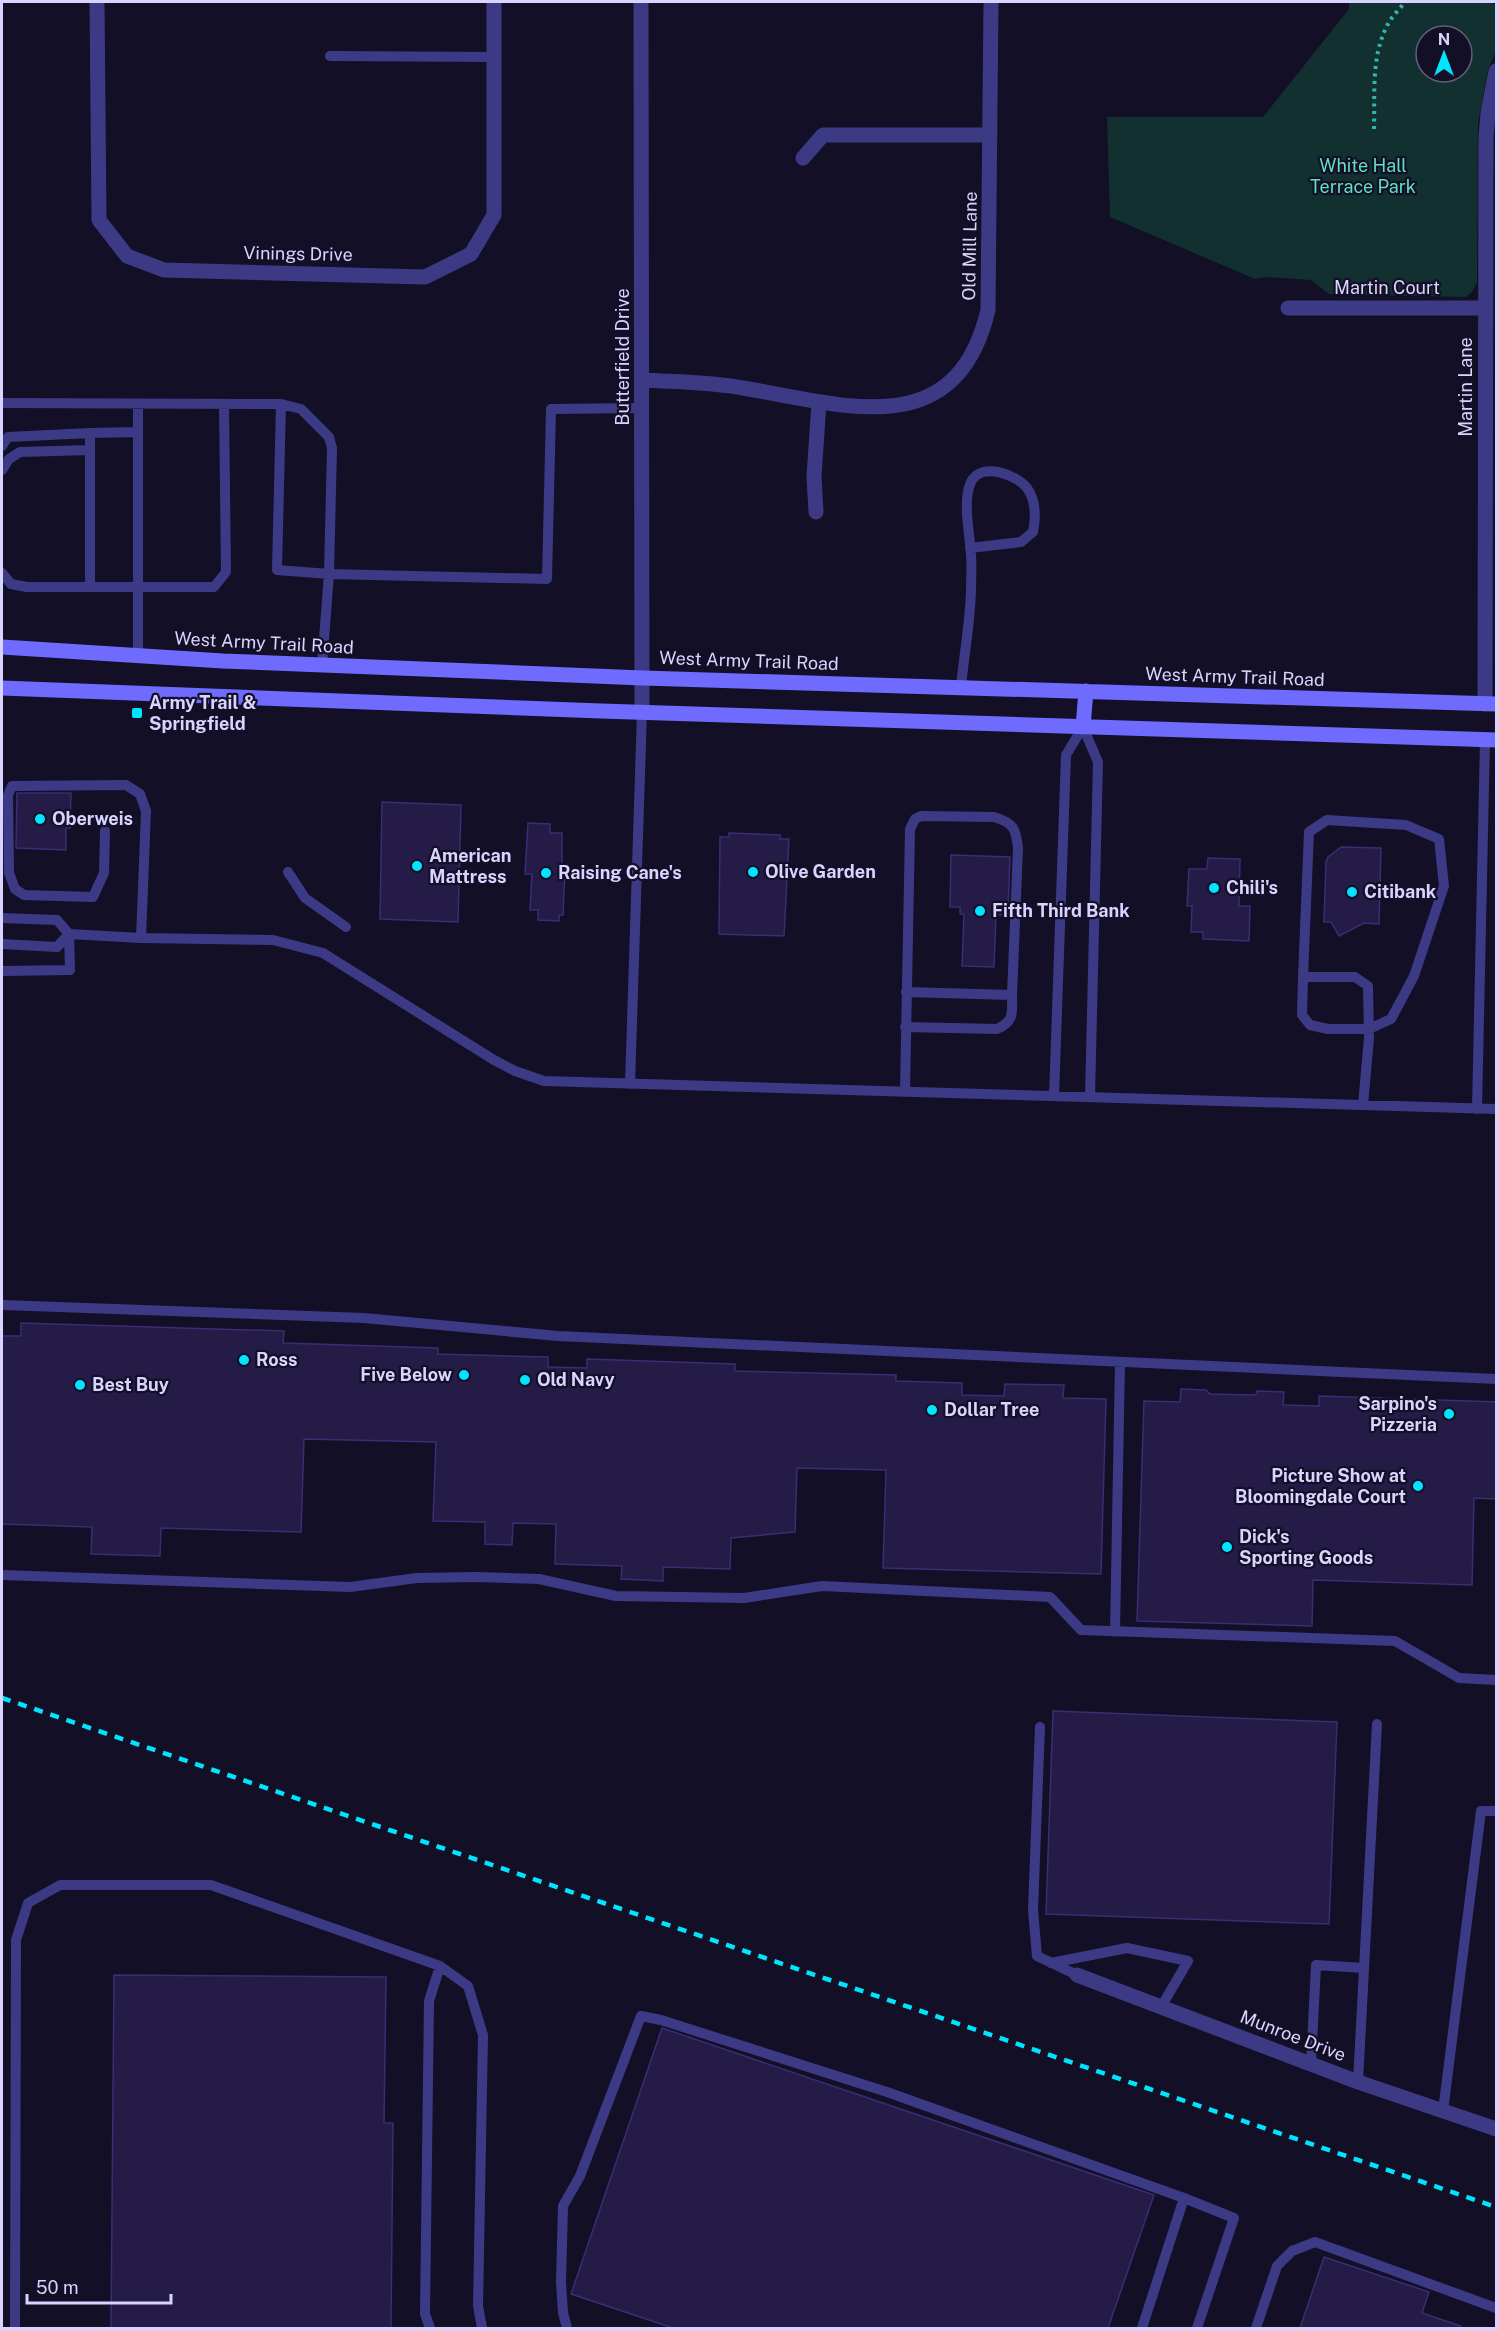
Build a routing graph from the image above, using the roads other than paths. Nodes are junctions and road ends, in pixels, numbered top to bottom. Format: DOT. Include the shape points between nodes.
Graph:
graph roads {
  1 [pos="97,2"];
  2 [pos="494,2"];
  3 [pos="641,2"];
  4 [pos="991,2"];
  5 [pos="330,56"];
  6 [pos="494,57"];
  7 [pos="1497,71"];
  8 [pos="990,135"];
  9 [pos="803,158"];
  10 [pos="1288,308"];
  11 [pos="1485,308"];
  12 [pos="643,380"];
  13 [pos="819,402"];
  14 [pos="2,403"];
  15 [pos="138,404"];
  16 [pos="280,404"];
  17 [pos="224,405"];
  18 [pos="643,408"];
  19 [pos="138,432"];
  20 [pos="90,433"];
  21 [pos="2,446"];
  22 [pos="90,450"];
  23 [pos="2,470"];
  24 [pos="816,512"];
  25 [pos="970,548"];
  26 [pos="2,573"];
  27 [pos="329,574"];
  28 [pos="90,587"];
  29 [pos="140,588"];
  30 [pos="2,648"];
  31 [pos="138,656"];
  32 [pos="322,665"];
  33 [pos="643,678"];
  34 [pos="961,687"];
  35 [pos="2,688"];
  36 [pos="1086,692"];
  37 [pos="1491,704"];
  38 [pos="642,712"];
  39 [pos="1083,727"];
  40 [pos="1493,737"];
  41 [pos="105,831"];
  42 [pos="288,872"];
  43 [pos="2,918"];
  44 [pos="346,927"];
  45 [pos="69,934"];
  46 [pos="141,938"];
  47 [pos="2,944"];
  48 [pos="2,971"];
  49 [pos="1303,977"];
  50 [pos="906,992"];
  51 [pos="1012,995"];
  52 [pos="905,1027"];
  53 [pos="1368,1029"];
  54 [pos="630,1084"];
  55 [pos="905,1092"];
  56 [pos="1054,1096"];
  57 [pos="1090,1097"];
  58 [pos="1363,1105"];
  59 [pos="1477,1108"];
  60 [pos="1497,1109"];
  61 [pos="2,1305"];
  62 [pos="1120,1362"];
  63 [pos="1497,1379"];
  64 [pos="2,1575"];
  65 [pos="1115,1632"];
  66 [pos="1497,1680"];
  67 [pos="1377,1724"];
  68 [pos="1040,1727"];
  69 [pos="1497,1811"];
  70 [pos="1051,1963"];
  71 [pos="440,1966"];
  72 [pos="1364,1968"];
  73 [pos="1077,1975"];
  74 [pos="1161,2007"];
  75 [pos="1311,2064"];
  76 [pos="1358,2082"];
  77 [pos="1443,2111"];
  78 [pos="1497,2129"];
  79 [pos="1184,2198"];
  80 [pos="1497,2308"];
  81 [pos="15,2328"];
  82 [pos="430,2328"];
  83 [pos="482,2328"];
  84 [pos="567,2328"];
  85 [pos="1142,2328"];
  86 [pos="1197,2328"];
  87 [pos="1256,2328"];
  1 -- 6 [label="street, Vinings Drive" via="99,220 127,256 164,270 425,277 471,254 494,215"];
  2 -- 6 [label="street, Vinings Drive"];
  3 -- 12 [label="street, Butterfield Drive"];
  4 -- 8 [label="street, Old Mill Lane"];
  5 -- 6 [label="lane"];
  7 -- 11 [label="street, Martin Lane" via="1486,137"];
  8 -- 9 [label="street" via="823,135"];
  8 -- 13 [label="street, Old Mill Lane" via="989,302 984,330 971,356 942,387 896,407 849,407"];
  10 -- 11 [label="street, Martin Court"];
  11 -- 37 [label="street, Martin Lane"];
  12 -- 13 [label="street, Old Mill Lane" via="741,387"];
  12 -- 18 [label="street, Butterfield Drive"];
  13 -- 24 [label="street"];
  14 -- 15 [label="lane"];
  15 -- 17 [label="lane"];
  15 -- 19 [label="lane"];
  16 -- 17 [label="lane"];
  16 -- 27 [label="lane" via="300,409 329,437"];
  16 -- 27 [label="lane" via="277,570"];
  17 -- 29 [label="lane" via="226,572 214,587"];
  18 -- 27 [label="lane" via="551,409 547,579"];
  18 -- 33 [label="street, Butterfield Drive"];
  19 -- 20 [label="lane"];
  19 -- 29 [label="lane"];
  20 -- 21 [label="lane" via="8,437"];
  20 -- 22 [label="lane"];
  22 -- 23 [label="lane" via="20,452"];
  22 -- 28 [label="lane"];
  25 -- 25 [label="lane" via="968,491 972,479 986,472 1000,473 1027,488 1035,504 1033,532 1021,542"];
  25 -- 34 [label="lane"];
  26 -- 28 [label="lane" via="10,584 27,587"];
  27 -- 32 [label="lane"];
  28 -- 29 [label="lane"];
  29 -- 31 [label="lane"];
  30 -- 31 [label="main road, West Army Trail Road"];
  31 -- 32 [label="main road, West Army Trail Road"];
  32 -- 33 [label="main road, West Army Trail Road"];
  33 -- 34 [label="main road, West Army Trail Road"];
  33 -- 38 [label="street, Butterfield Drive"];
  34 -- 36 [label="main road, West Army Trail Road"];
  35 -- 38 [label="main road"];
  36 -- 37 [label="main road, West Army Trail Road"];
  36 -- 39 [label="main road"];
  38 -- 39 [label="main road"];
  38 -- 54 [label="lane"];
  39 -- 40 [label="main road"];
  39 -- 56 [label="lane" via="1066,755"];
  39 -- 57 [label="lane" via="1098,762"];
  40 -- 59 [label="lane"];
  41 -- 46 [label="lane" via="104,873 93,897 24,895 15,890 9,873 8,795 12,786 126,785 140,794 146,811"];
  42 -- 44 [label="lane" via="304,898"];
  43 -- 45 [label="lane" via="57,920"];
  45 -- 46 [label="lane"];
  45 -- 47 [label="lane" via="57,946"];
  45 -- 48 [label="lane" via="70,970"];
  46 -- 54 [label="lane" via="273,940 323,953 515,1071 544,1081"];
  49 -- 53 [label="lane" via="1302,1015 1310,1025"];
  49 -- 53 [label="lane" via="1355,976 1368,986"];
  49 -- 53 [label="lane" via="1309,832 1327,820 1406,825 1439,839 1444,886 1414,976 1391,1019"];
  50 -- 51 [label="lane"];
  50 -- 51 [label="lane" via="910,829 915,819 994,817 1013,826 1018,848"];
  50 -- 52 [label="lane"];
  51 -- 52 [label="lane" via="1010,1022 997,1029"];
  52 -- 55 [label="lane"];
  53 -- 58 [label="lane"];
  54 -- 55 [label="lane"];
  55 -- 56 [label="lane"];
  56 -- 57 [label="lane"];
  57 -- 58 [label="lane"];
  58 -- 59 [label="lane"];
  59 -- 60 [label="lane"];
  61 -- 62 [label="lane" via="356,1317 558,1336"];
  62 -- 63 [label="lane"];
  62 -- 65 [label="lane"];
  64 -- 65 [label="lane" via="350,1587 417,1578 539,1578 616,1596 744,1598 822,1586 1050,1597 1081,1630"];
  65 -- 66 [label="lane" via="1395,1641 1458,1678"];
  67 -- 72 [label="lane"];
  68 -- 70 [label="lane" via="1033,1910 1037,1956"];
  69 -- 77 [label="lane" via="1481,1811"];
  70 -- 73 [label="lane"];
  70 -- 74 [label="lane" via="1127,1948 1188,1962"];
  71 -- 81 [label="lane" via="211,1885 60,1885 28,1904 16,1940"];
  71 -- 82 [label="lane" via="429,2001 425,2313"];
  71 -- 83 [label="lane" via="468,1986 483,2035 478,2307"];
  72 -- 75 [label="lane" via="1316,1965"];
  72 -- 76 [label="lane"];
  73 -- 74 [label="street, Munroe Drive"];
  74 -- 75 [label="street, Munroe Drive"];
  75 -- 76 [label="street, Munroe Drive"];
  76 -- 77 [label="street, Munroe Drive"];
  77 -- 78 [label="street, Munroe Drive"];
  79 -- 84 [label="lane" via="887,2092 641,2016 580,2176 563,2206 561,2282"];
  79 -- 85 [label="lane"];
  79 -- 86 [label="lane" via="1234,2217"];
  80 -- 87 [label="lane" via="1316,2242 1292,2251 1277,2266"];
}
